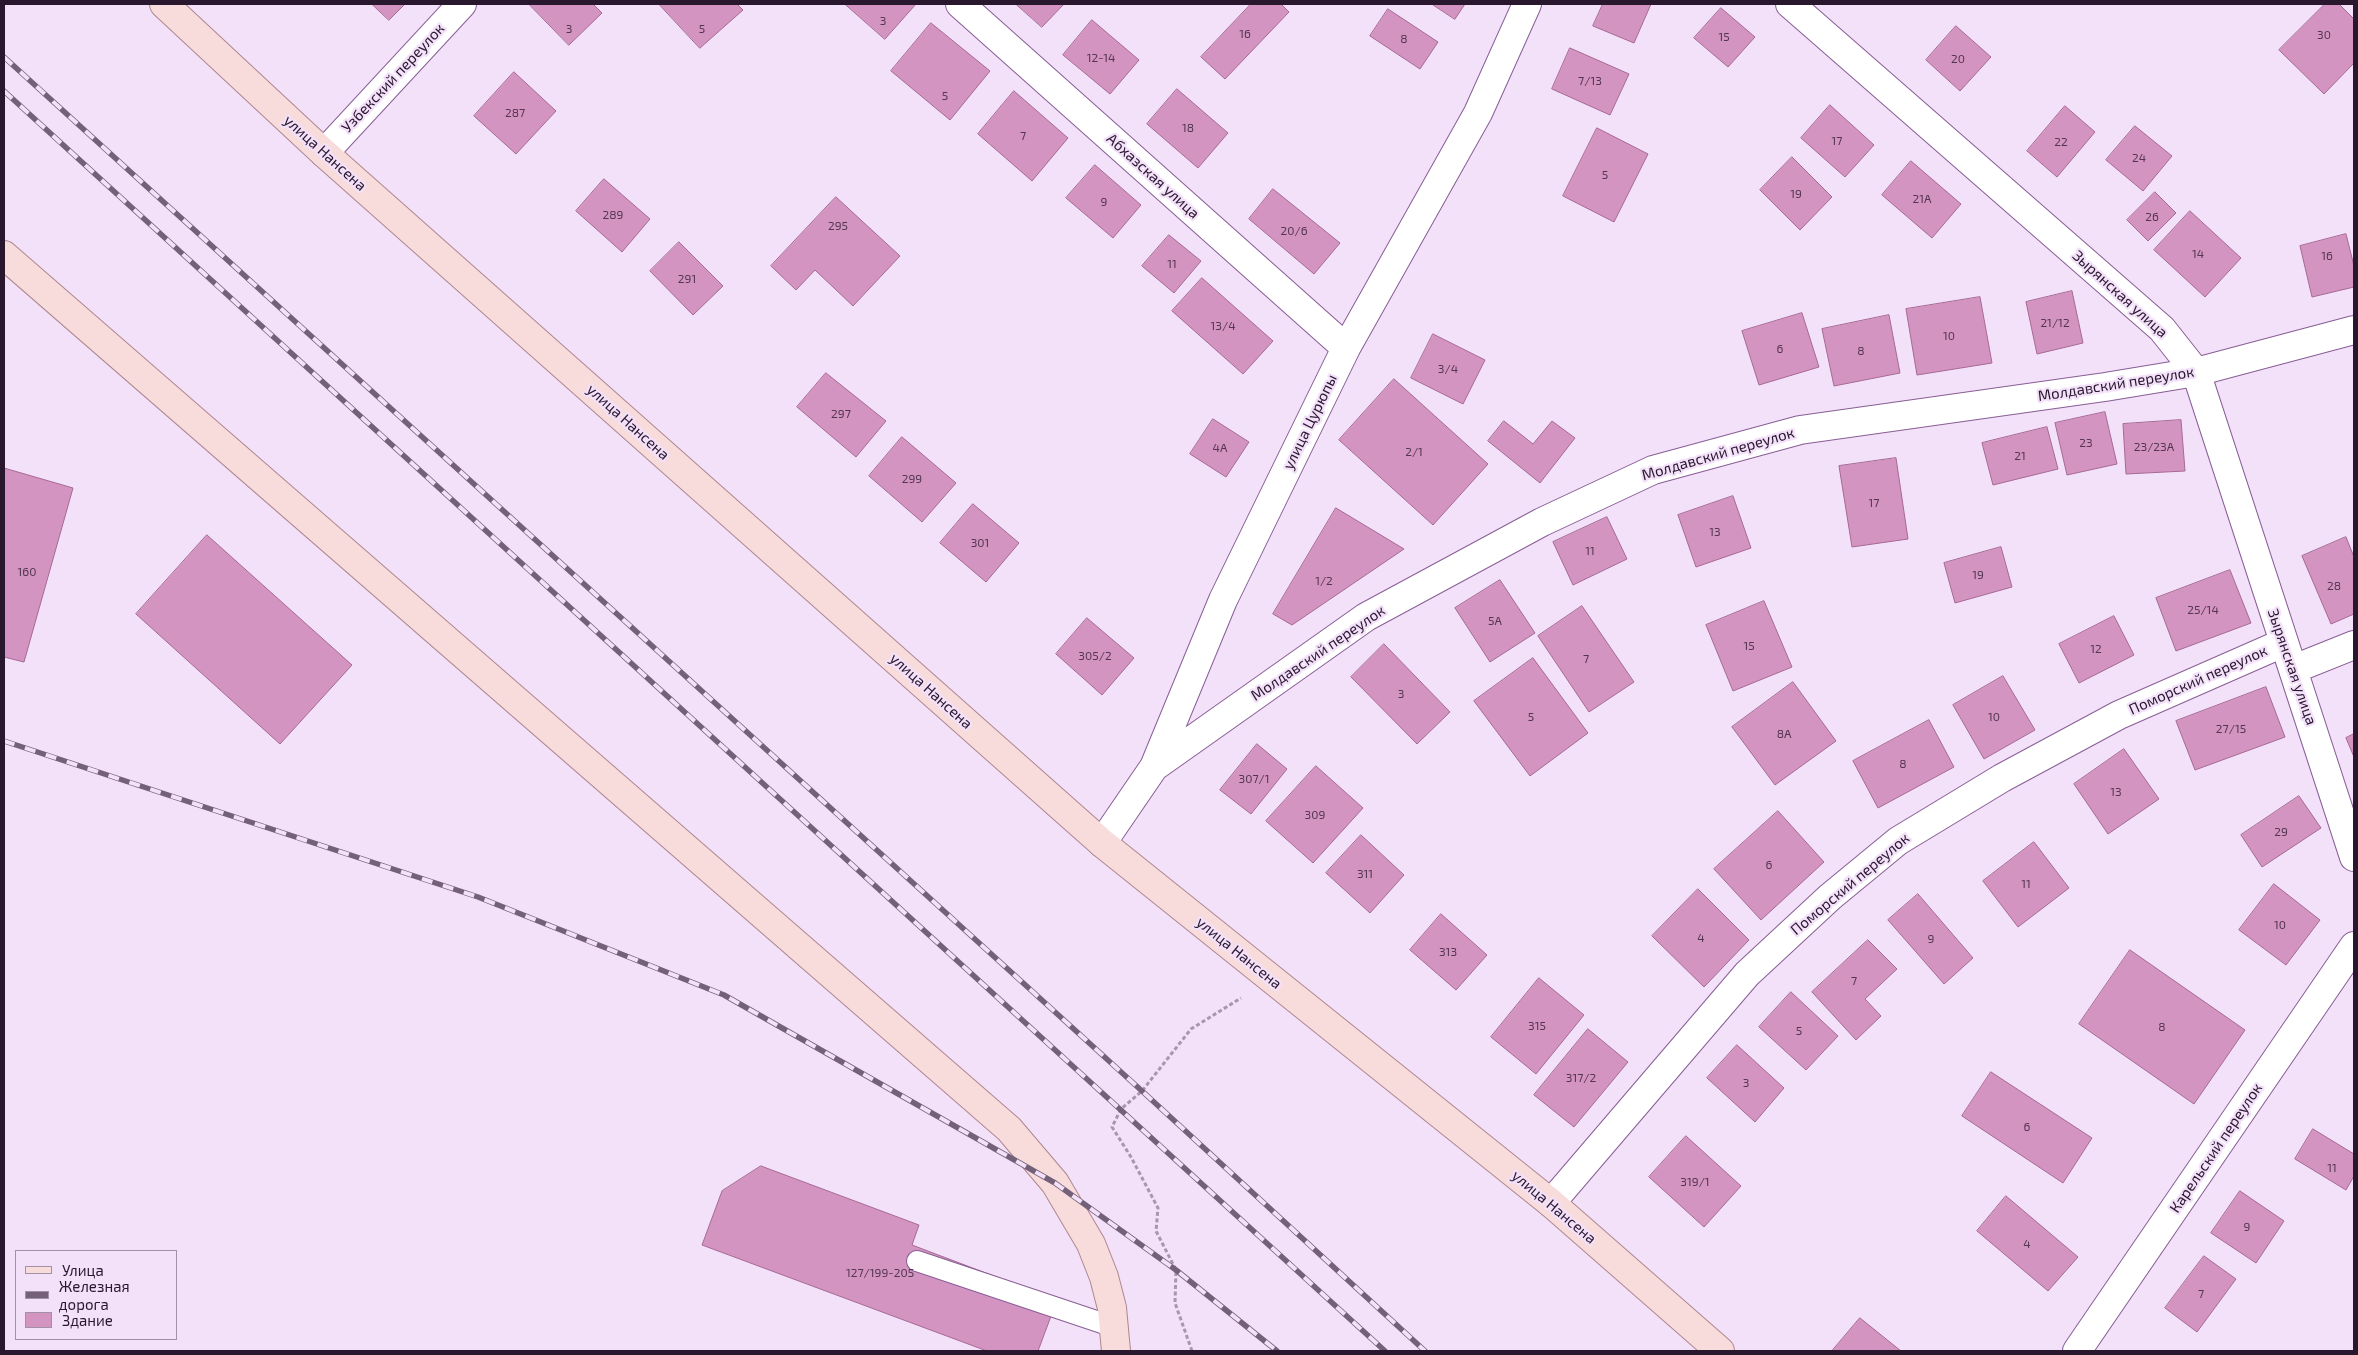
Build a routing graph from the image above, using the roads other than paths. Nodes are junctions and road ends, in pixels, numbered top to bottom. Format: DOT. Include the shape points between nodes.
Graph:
graph roads {
  1 [pos="164,4"];
  2 [pos="462,4"];
  3 [pos="960,4"];
  4 [pos="1527,4"];
  5 [pos="1790,4"];
  6 [pos="324,153"];
  7 [pos="4,255"];
  8 [pos="2354,330"];
  9 [pos="1346,348"];
  10 [pos="2196,372"];
  11 [pos="2283,643"];
  12 [pos="2354,645"];
  13 [pos="2294,669"];
  14 [pos="1154,767"];
  15 [pos="1102,843"];
  16 [pos="2354,857"];
  17 [pos="2354,946"];
  18 [pos="1551,1204"];
  19 [pos="917,1260"];
  20 [pos="1115,1339"];
  21 [pos="1720,1351"];
  22 [pos="2077,1351"];
  1 -- 6 [label="main road, улица Нансена"];
  2 -- 6 [label="street, Узбекский переулок"];
  3 -- 9 [label="street, Абхазская улица"];
  4 -- 9 [label="street, улица Цурюпы" via="1478,113"];
  5 -- 10 [label="street, Зырянская улица" via="2162,329"];
  6 -- 15 [label="main road, улица Нансена"];
  7 -- 20 [label="main road" via="1009,1129 1055,1183 1091,1244 1104,1277"];
  8 -- 10 [label="street, Молдавский переулок"];
  9 -- 14 [label="street, улица Цурюпы" via="1223,600"];
  10 -- 11 [label="street, Зырянская улица"];
  10 -- 14 [label="street, Молдавский переулок" via="1800,430 1653,470 1542,522 1366,616"];
  11 -- 13 [label="street, Зырянская улица"];
  11 -- 18 [label="street, Поморский переулок" via="2119,715 2002,778 1898,841 1830,897 1747,974"];
  12 -- 13 [label="street"];
  13 -- 16 [label="street, Зырянская улица"];
  14 -- 15 [label="street, улица Цурюпы"];
  15 -- 18 [label="main road, улица Нансена"];
  17 -- 22 [label="street, Карельский переулок"];
  18 -- 21 [label="main road, улица Нансена"];
  19 -- 20 [label="lane"];
}
